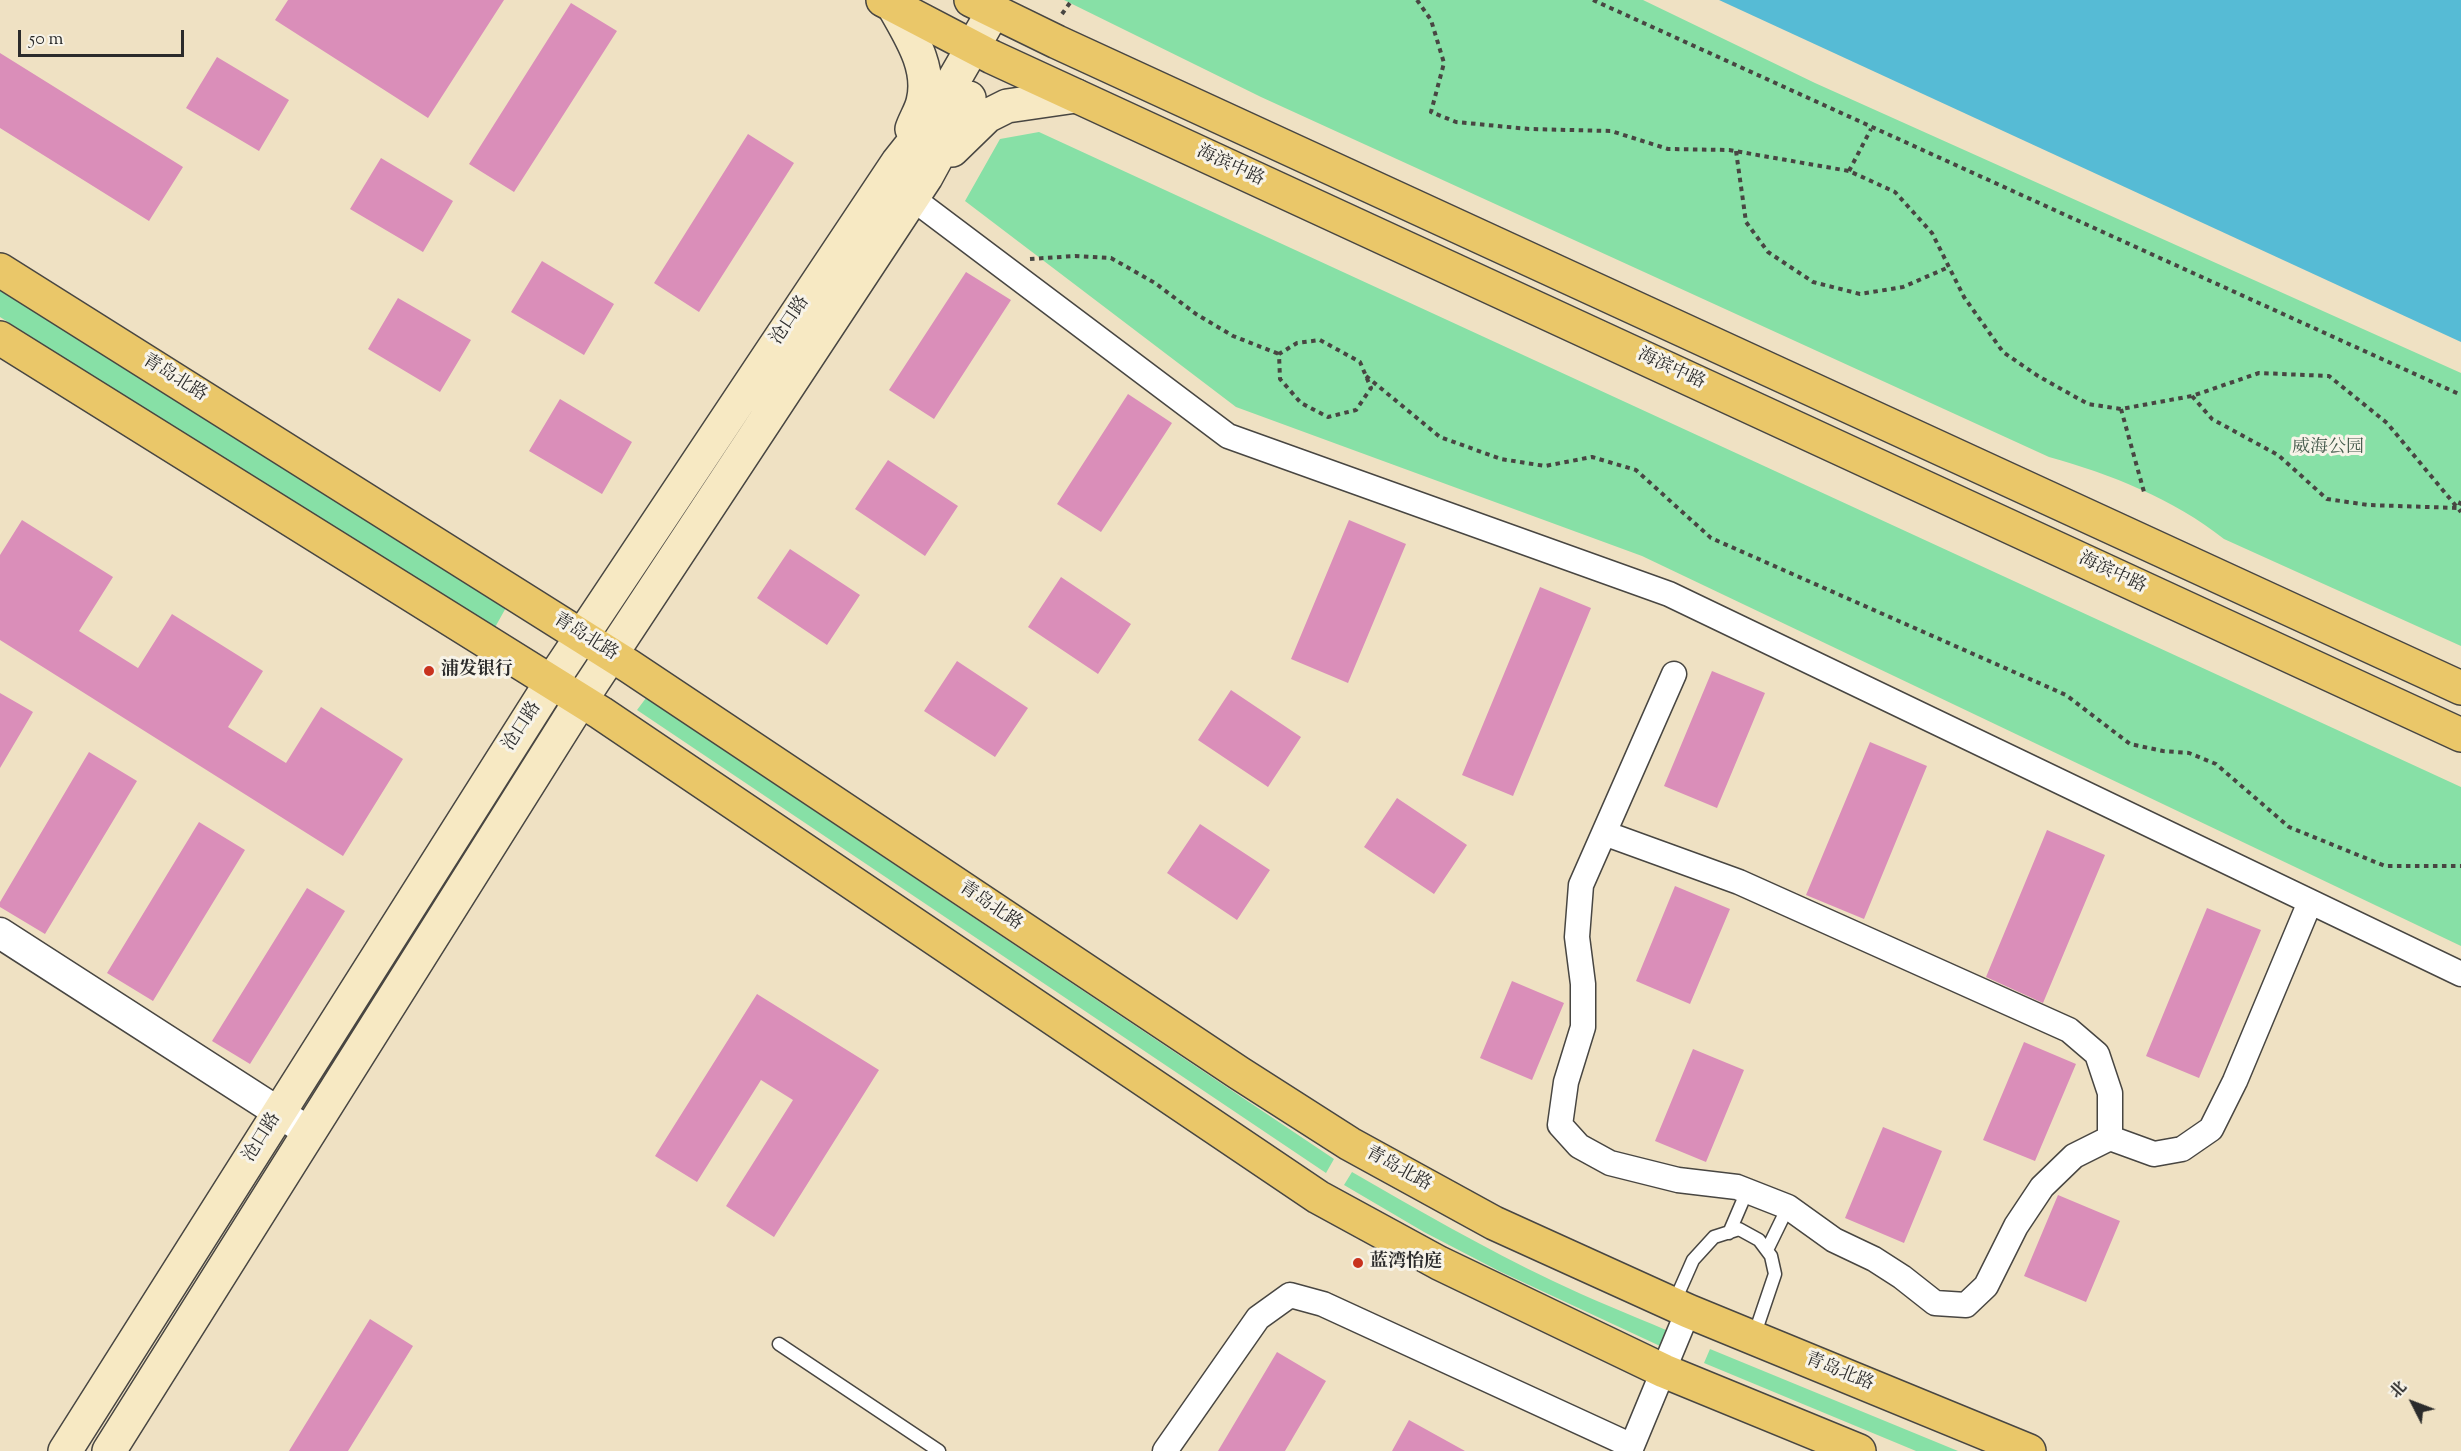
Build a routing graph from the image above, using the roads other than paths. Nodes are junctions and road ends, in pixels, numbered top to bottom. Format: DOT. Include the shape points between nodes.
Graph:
graph roads {
  1 [pos="888,2"];
  2 [pos="992,11"];
  3 [pos="983,52"];
  4 [pos="1076,96"];
  5 [pos="912,179"];
  6 [pos="0,270"];
  7 [pos="0,338"];
  8 [pos="582,636"];
  9 [pos="611,654"];
  10 [pos="1674,674"];
  11 [pos="552,681"];
  12 [pos="2461,688"];
  13 [pos="581,700"];
  14 [pos="2461,735"];
  15 [pos="1604,833"];
  16 [pos="2310,902"];
  17 [pos="0,933"];
  18 [pos="2461,974"];
  19 [pos="279,1113"];
  20 [pos="309,1132"];
  21 [pos="2110,1138"];
  22 [pos="1747,1191"];
  23 [pos="1788,1208"];
  24 [pos="1729,1233"];
  25 [pos="1767,1250"];
  26 [pos="1681,1308"];
  27 [pos="1754,1338"];
  28 [pos="779,1344"];
  29 [pos="1664,1371"];
  30 [pos="65,1451"];
  31 [pos="109,1451"];
  32 [pos="939,1451"];
  33 [pos="1165,1451"];
  34 [pos="1859,1451"];
  35 [pos="2029,1451"];
  1 -- 3 [label="main road, 海滨中路"];
  1 -- 5 [label="main road" via="916,48 924,76"];
  2 -- 3 [label="main road, 沧口路"];
  2 -- 12 [label="main road"];
  3 -- 4 [label="main road, 海滨中路"];
  3 -- 5 [label="main road, 沧口路" via="929,123"];
  4 -- 5 [label="main road" via="1006,106 987,116"];
  4 -- 14 [label="main road, 海滨中路"];
  5 -- 8 [label="main road, 沧口路"];
  5 -- 9 [label="main road, 沧口路"];
  5 -- 16 [label="street" via="997,261 1228,436 1670,594"];
  6 -- 8 [label="main road, 青岛北路"];
  7 -- 11 [label="main road"];
  8 -- 9 [label="main road, 青岛北路"];
  8 -- 11 [label="main road, 沧口路"];
  9 -- 13 [label="main road, 沧口路"];
  9 -- 26 [label="main road, 青岛北路" via="1350,1144 1494,1223"];
  10 -- 15 [label="street"];
  11 -- 13 [label="main road"];
  11 -- 19 [label="main road, 沧口路"];
  13 -- 20 [label="main road, 沧口路"];
  13 -- 29 [label="main road" via="1318,1197 1439,1263"];
  15 -- 21 [label="street" via="1739,882 2069,1030 2097,1054 2110,1093"];
  15 -- 22 [label="street" via="1581,885 1577,936 1583,1027 1566,1082 1560,1125 1579,1146 1610,1163 1678,1180"];
  16 -- 18 [label="street"];
  16 -- 21 [label="street" via="2211,1129 2182,1149 2154,1154"];
  17 -- 19 [label="street"];
  19 -- 20 [label="street"];
  19 -- 30 [label="main road, 沧口路"];
  20 -- 31 [label="main road, 沧口路"];
  21 -- 23 [label="street" via="2074,1156 2042,1187 1986,1286 1966,1305 1935,1303 1902,1276 1834,1240"];
  22 -- 23 [label="street"];
  22 -- 24 [label="lane"];
  23 -- 25 [label="lane"];
  24 -- 25 [label="lane" via="1739,1229 1759,1240"];
  24 -- 26 [label="lane" via="1714,1237 1693,1260"];
  25 -- 27 [label="lane" via="1775,1274"];
  26 -- 27 [label="main road, 青岛北路"];
  26 -- 29 [label="street"];
  27 -- 35 [label="main road, 青岛北路"];
  28 -- 32 [label="lane"];
  29 -- 33 [label="street" via="1632,1446 1323,1304 1290,1295 1258,1318"];
  29 -- 34 [label="main road"];
}
